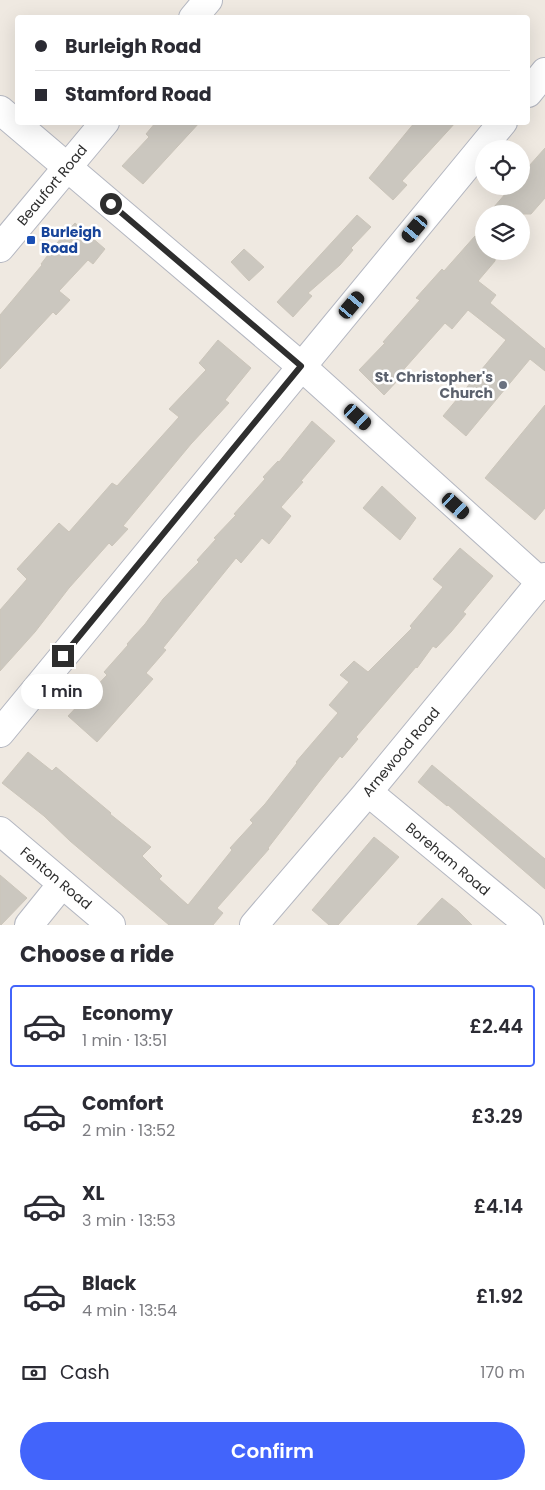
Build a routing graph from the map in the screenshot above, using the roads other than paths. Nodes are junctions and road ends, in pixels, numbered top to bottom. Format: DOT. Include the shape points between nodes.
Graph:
graph roads {
  1 [pos="208,0"];
  2 [pos="196,15"];
  3 [pos="545,72"];
  4 [pos="530,91"];
  5 [pos="0,110"];
  6 [pos="15,123"];
  7 [pos="18,125"];
  8 [pos="102,125"];
  9 [pos="501,125"];
  10 [pos="67,167"];
  11 [pos="0,248"];
  12 [pos="301,366"];
  13 [pos="544,582"];
  14 [pos="0,732"];
  15 [pos="368,792"];
  16 [pos="0,831"];
  17 [pos="62,884"];
  18 [pos="29,925"];
  19 [pos="112,925"];
  20 [pos="254,925"];
  21 [pos="529,925"];
  1 -- 2 [label="street"];
  3 -- 4 [label="street"];
  5 -- 6 [label="street"];
  7 -- 10 [label="street"];
  8 -- 10 [label="street, Beaufort Road"];
  9 -- 12 [label="street"];
  10 -- 11 [label="street, Beaufort Road"];
  10 -- 12 [label="street"];
  12 -- 13 [label="street"];
  12 -- 14 [label="street"];
  13 -- 15 [label="street, Arnewood Road"];
  15 -- 20 [label="street, Arnewood Road"];
  15 -- 21 [label="street, Boreham Road"];
  16 -- 17 [label="street, Fenton Road"];
  17 -- 18 [label="street"];
  17 -- 19 [label="street, Fenton Road"];
}
